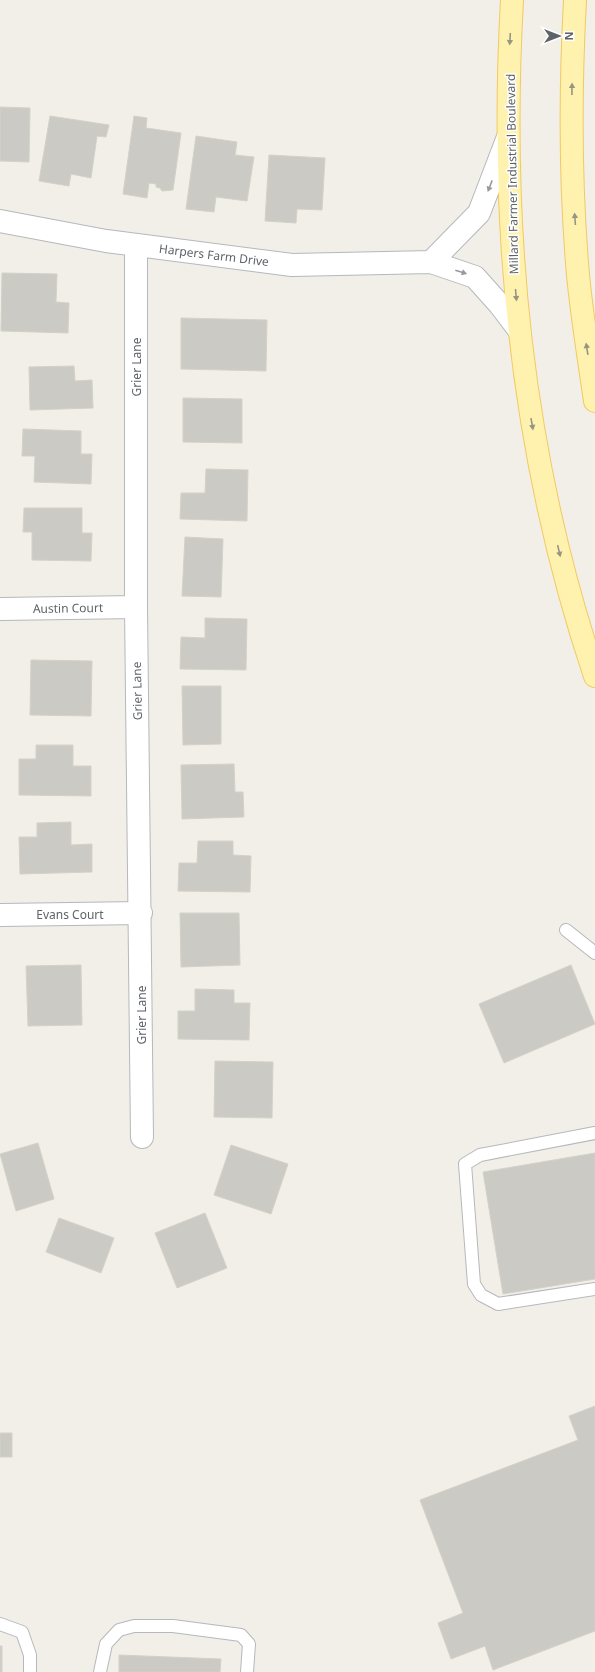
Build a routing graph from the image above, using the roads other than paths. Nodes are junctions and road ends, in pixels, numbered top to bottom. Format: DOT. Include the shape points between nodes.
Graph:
graph roads {
  1 [pos="512,0"];
  2 [pos="575,0"];
  3 [pos="509,136"];
  4 [pos="0,221"];
  5 [pos="136,245"];
  6 [pos="431,262"];
  7 [pos="519,330"];
  8 [pos="595,401"];
  9 [pos="136,607"];
  10 [pos="0,610"];
  11 [pos="595,676"];
  12 [pos="0,914"];
  13 [pos="140,914"];
  14 [pos="566,930"];
  15 [pos="595,953"];
  16 [pos="595,1133"];
  17 [pos="142,1137"];
  18 [pos="595,1289"];
  19 [pos="0,1624"];
  20 [pos="30,1672"];
  21 [pos="100,1672"];
  22 [pos="247,1672"];
  1 -- 3 [label="main road, Millard Farmer Industrial Boulevard, one-way"];
  8 -- 2 [label="main road, one-way" via="578,275 574,208 571,124"];
  3 -- 6 [label="street, one-way" via="479,214"];
  3 -- 7 [label="main road, Millard Farmer Industrial Boulevard, one-way" via="512,258"];
  4 -- 5 [label="street, Harpers Farm Drive"];
  5 -- 6 [label="street, Harpers Farm Drive" via="292,265"];
  5 -- 9 [label="street, Grier Lane"];
  6 -- 7 [label="street, Harpers Farm Drive, one-way" via="475,277"];
  7 -- 11 [label="main road, Millard Farmer Industrial Boulevard, one-way" via="543,486 561,563"];
  9 -- 10 [label="street, Austin Court"];
  9 -- 13 [label="street, Grier Lane"];
  12 -- 13 [label="street, Evans Court"];
  13 -- 17 [label="street, Grier Lane"];
  14 -- 15 [label="lane"];
  16 -- 18 [label="lane" via="480,1155 465,1164 474,1284 480,1296 498,1304"];
  19 -- 20 [label="lane" via="22,1632 30,1654"];
  21 -- 22 [label="lane" via="106,1644 119,1630 134,1626 173,1626 241,1635 249,1644"];
}
